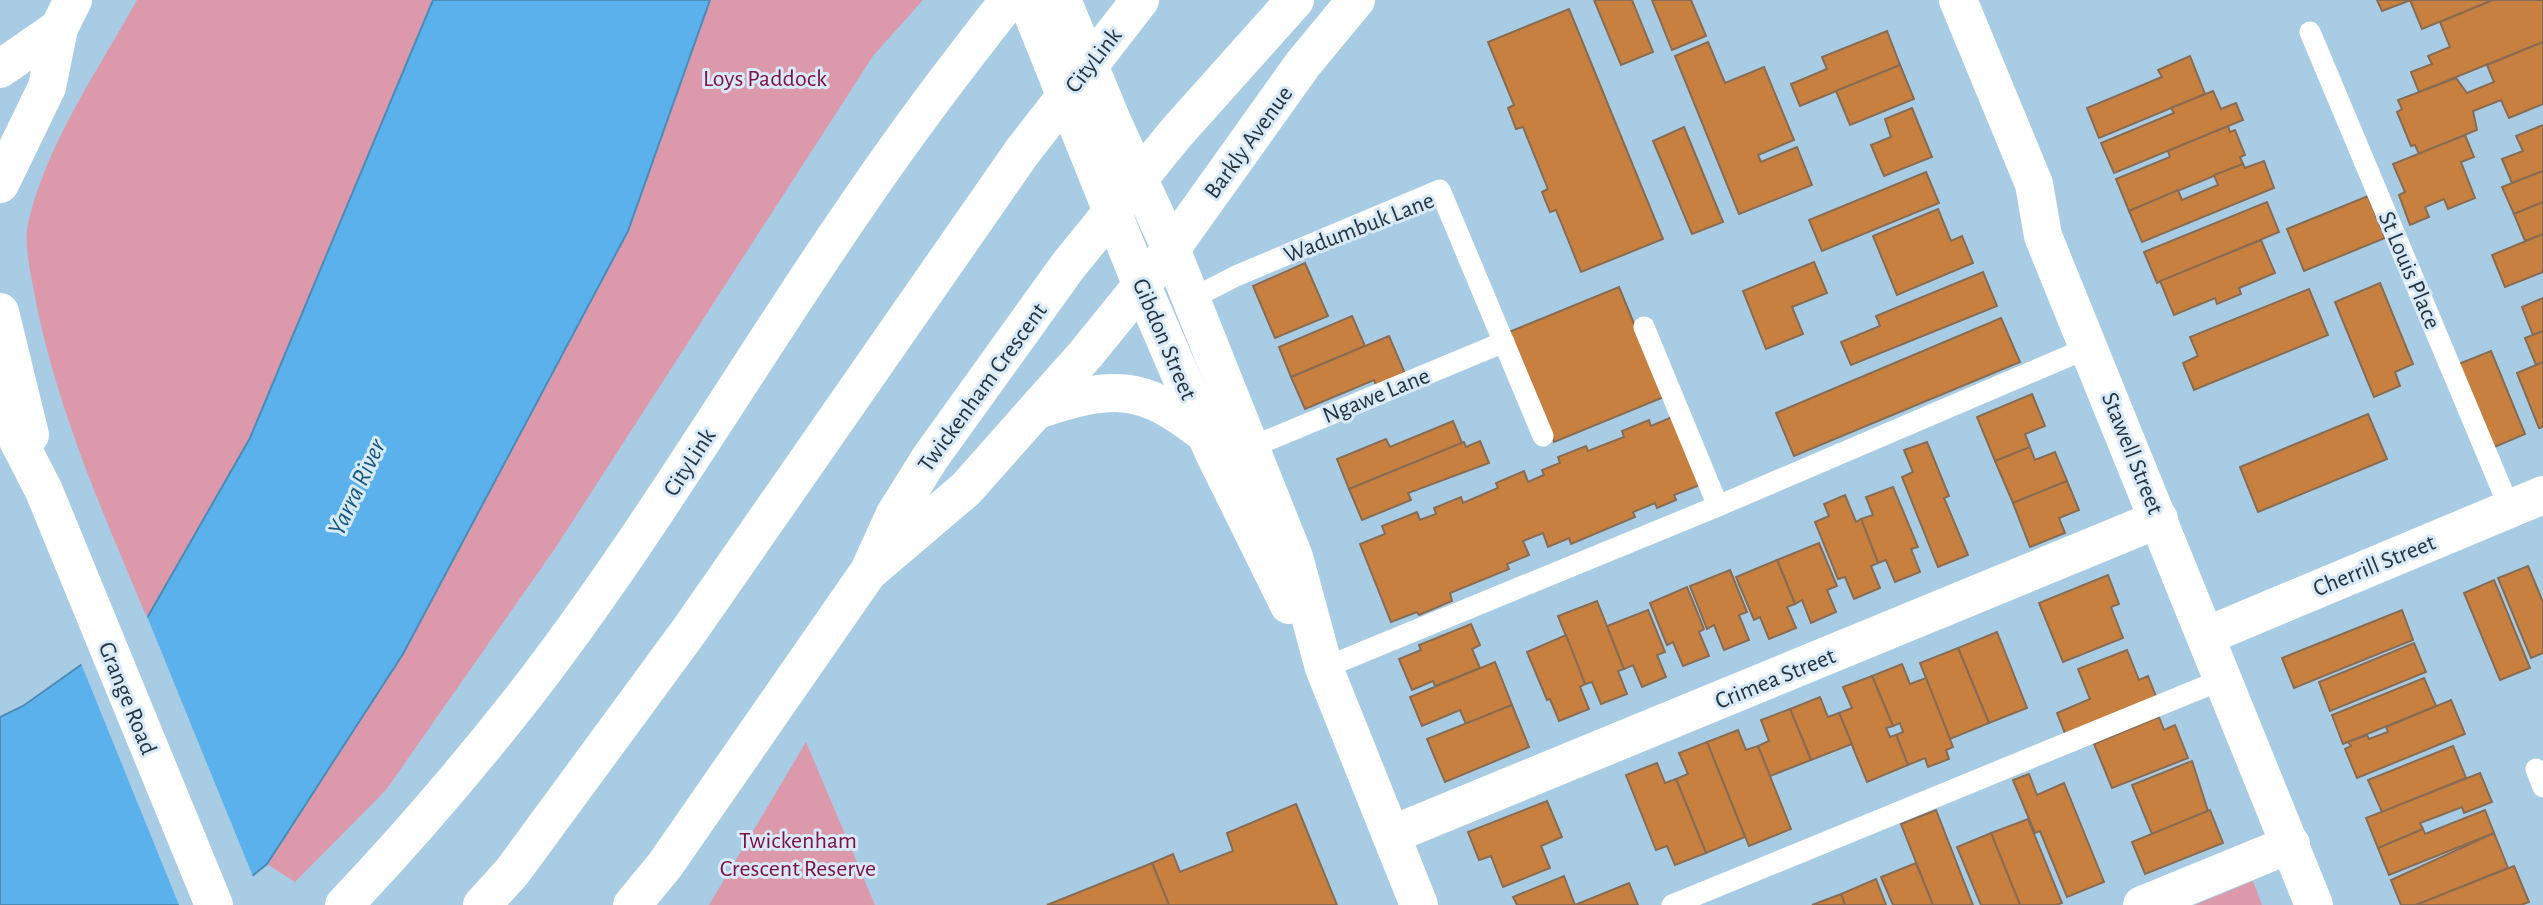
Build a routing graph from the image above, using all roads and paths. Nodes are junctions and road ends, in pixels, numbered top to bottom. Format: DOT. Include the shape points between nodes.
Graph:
graph roads {
  1 [pos="1009,0"];
  2 [pos="1027,0"];
  3 [pos="1062,0"];
  4 [pos="1140,0"];
  5 [pos="1295,0"];
  6 [pos="1356,0"];
  7 [pos="1958,0"];
  8 [pos="66,14"];
  9 [pos="2310,32"];
  10 [pos="0,69"];
  11 [pos="1139,177"];
  12 [pos="0,184"];
  13 [pos="1112,212"];
  14 [pos="1171,249"];
  15 [pos="1142,286"];
  16 [pos="1193,298"];
  17 [pos="0,312"];
  18 [pos="1644,327"];
  19 [pos="1504,342"];
  20 [pos="2090,347"];
  21 [pos="0,405"];
  22 [pos="1037,410"];
  23 [pos="1205,434"];
  24 [pos="1543,436"];
  25 [pos="1249,448"];
  26 [pos="44,491"];
  27 [pos="2526,502"];
  28 [pos="1718,506"];
  29 [pos="2159,519"];
  30 [pos="869,571"];
  31 [pos="2206,636"];
  32 [pos="1324,668"];
  33 [pos="2221,680"];
  34 [pos="1391,835"];
  35 [pos="2291,844"];
  36 [pos="665,865"];
  37 [pos="214,905"];
  38 [pos="344,905"];
  39 [pos="482,905"];
  40 [pos="632,905"];
  41 [pos="645,905"];
  42 [pos="1419,905"];
  43 [pos="1672,905"];
  44 [pos="2142,905"];
  45 [pos="2314,905"];
  1 -- 38 [label="main road, CityLink" via="899,145 666,498 560,647 452,784"];
  2 -- 13 [label="main road, Gibdon Street"];
  3 -- 11 [label="main road, Gibdon Street"];
  4 -- 39 [label="main road, CityLink" via="1021,152 689,631 512,872"];
  5 -- 11 [label="main road"];
  6 -- 14 [label="main road, Barkly Avenue" via="1303,64"];
  7 -- 20 [label="main road, Stawell Street" via="2034,184 2043,236"];
  8 -- 10 [label="main road"];
  8 -- 12 [label="main road" via="47,87"];
  9 -- 27 [label="lane, St Louis Place"];
  11 -- 13 [label="main road"];
  11 -- 14 [label="main road, Gibdon Street"];
  13 -- 15 [label="main road, Gibdon Street"];
  13 -- 30 [label="main road, Twickenham Crescent" via="930,458 895,514"];
  14 -- 15 [label="main road, Barkly Avenue"];
  14 -- 16 [label="main road, Gibdon Street"];
  15 -- 22 [label="main road, Twickenham Crescent"];
  15 -- 23 [label="main road, Gibdon Street"];
  16 -- 19 [label="lane, Wadumbuk Lane" via="1440,190"];
  16 -- 25 [label="main road, Gibdon Street"];
  17 -- 26 [label="main road, Grange Road"];
  18 -- 28 [label="lane"];
  19 -- 24 [label="lane, Wadumbuk Lane"];
  19 -- 25 [label="lane, Ngawe Lane"];
  20 -- 28 [label="lane"];
  20 -- 29 [label="main road, Stawell Street"];
  21 -- 26 [label="main road, Grange Road"];
  22 -- 23 [label="main road" via="1102,393 1132,393 1161,403"];
  22 -- 30 [label="main road, Twickenham Crescent" via="944,511"];
  23 -- 32 [label="main road, Gibdon Street"];
  25 -- 32 [label="main road, Gibdon Street" via="1298,569"];
  26 -- 37 [label="main road, Grange Road"];
  27 -- 31 [label="main road, Cherrill Street"];
  28 -- 32 [label="lane"];
  29 -- 31 [label="main road, Stawell Street"];
  29 -- 34 [label="main road, Crimea Street"];
  30 -- 36 [label="main road, Twickenham Crescent"];
  31 -- 33 [label="main road, Stawell Street"];
  32 -- 34 [label="main road, Gibdon Street"];
  33 -- 35 [label="main road, Stawell Street"];
  33 -- 43 [label="lane"];
  34 -- 42 [label="main road, Gibdon Street"];
  35 -- 44 [label="main road"];
  35 -- 45 [label="main road, Stawell Street"];
  36 -- 40 [label="main road, Twickenham Crescent"];
  36 -- 41 [label="main road, Twickenham Crescent"];
}
